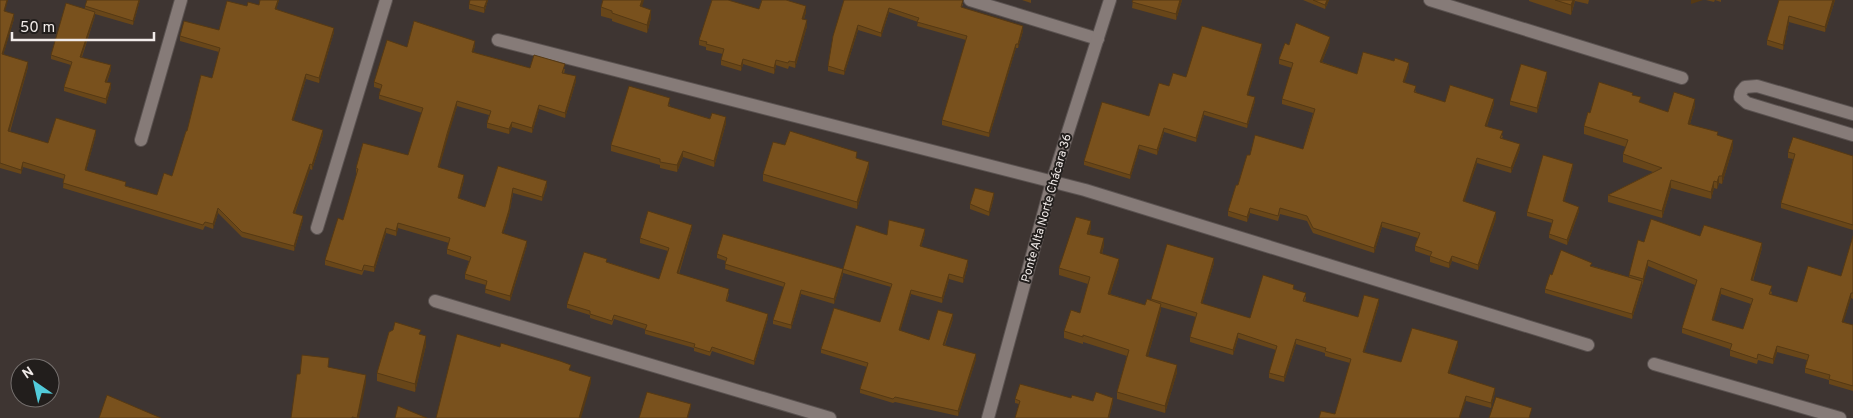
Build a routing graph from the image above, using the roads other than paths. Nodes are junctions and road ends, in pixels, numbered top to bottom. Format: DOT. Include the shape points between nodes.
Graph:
graph roads {
  1 [pos="181,0"];
  2 [pos="386,0"];
  3 [pos="970,0"];
  4 [pos="1110,0"];
  5 [pos="1430,0"];
  6 [pos="1098,39"];
  7 [pos="498,40"];
  8 [pos="1682,78"];
  9 [pos="1853,114"];
  10 [pos="1853,135"];
  11 [pos="141,140"];
  12 [pos="1052,182"];
  13 [pos="317,228"];
  14 [pos="435,301"];
  15 [pos="1588,345"];
  16 [pos="1654,364"];
  17 [pos="830,418"];
  18 [pos="988,418"];
  19 [pos="1840,418"];
  1 -- 11 [label="street"];
  2 -- 13 [label="street"];
  3 -- 6 [label="street"];
  4 -- 6 [label="street, Ponte Alta Norte Chácara 36"];
  5 -- 8 [label="street"];
  6 -- 12 [label="street, Ponte Alta Norte Chácara 36"];
  7 -- 12 [label="street"];
  9 -- 10 [label="street" via="1757,86 1745,87 1740,96 1747,103"];
  12 -- 15 [label="street"];
  12 -- 18 [label="street, Ponte Alta Norte Chácara 36"];
  14 -- 17 [label="street"];
  16 -- 19 [label="street"];
}
